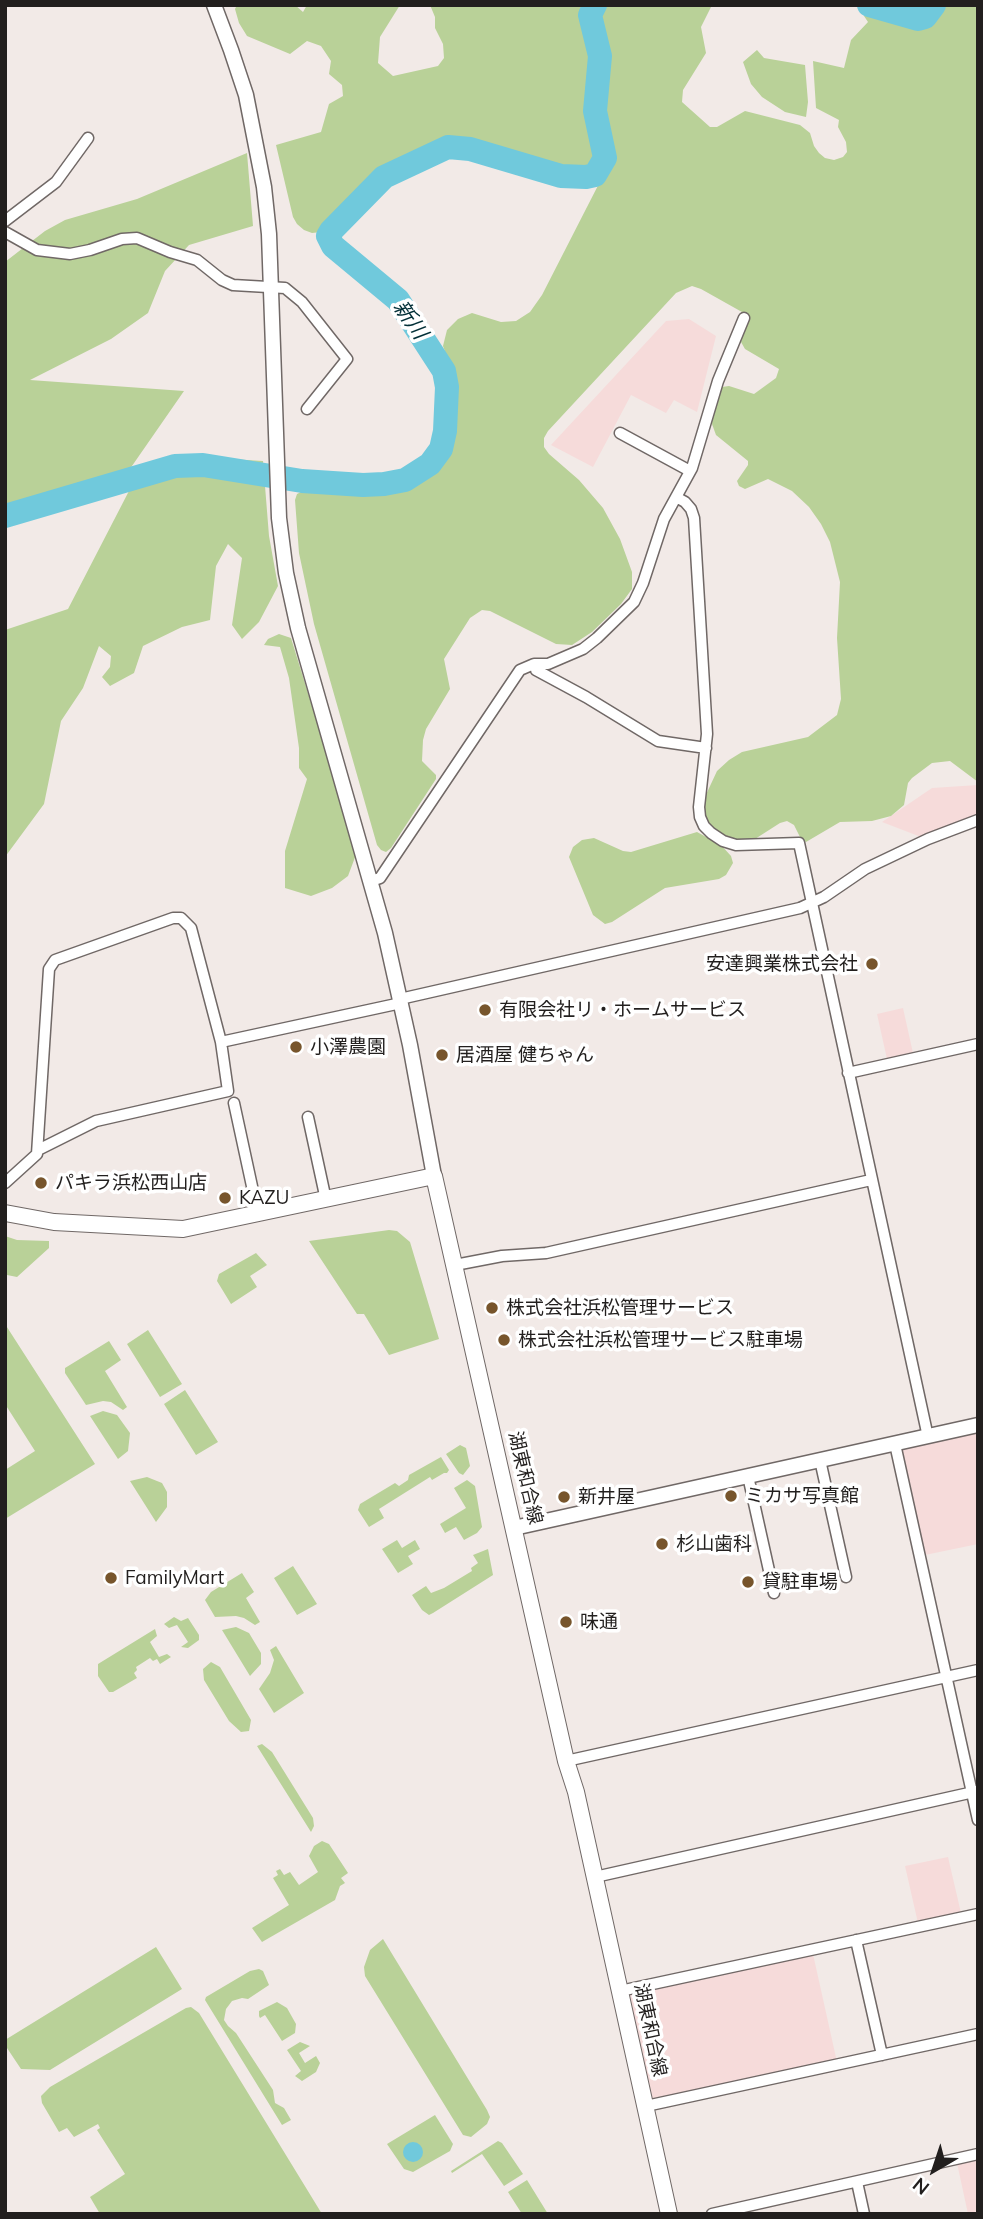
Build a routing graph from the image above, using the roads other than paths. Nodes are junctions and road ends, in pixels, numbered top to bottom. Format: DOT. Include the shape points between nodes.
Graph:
graph roads {
  1 [pos="214,5"];
  2 [pos="88,138"];
  3 [pos="5,221"];
  4 [pos="5,232"];
  5 [pos="271,289"];
  6 [pos="744,318"];
  7 [pos="324,408"];
  8 [pos="620,433"];
  9 [pos="691,471"];
  10 [pos="676,497"];
  11 [pos="536,664"];
  12 [pos="705,748"];
  13 [pos="978,820"];
  14 [pos="371,881"];
  15 [pos="811,904"];
  16 [pos="400,1001"];
  17 [pos="221,1042"];
  18 [pos="978,1044"];
  19 [pos="848,1073"];
  20 [pos="234,1103"];
  21 [pos="308,1117"];
  22 [pos="38,1150"];
  23 [pos="434,1176"];
  24 [pos="871,1180"];
  25 [pos="5,1183"];
  26 [pos="326,1200"];
  27 [pos="5,1213"];
  28 [pos="258,1214"];
  29 [pos="455,1265"];
  30 [pos="978,1425"];
  31 [pos="928,1437"];
  32 [pos="895,1444"];
  33 [pos="820,1460"];
  34 [pos="748,1476"];
  35 [pos="514,1528"];
  36 [pos="846,1577"];
  37 [pos="774,1593"];
  38 [pos="978,1670"];
  39 [pos="946,1677"];
  40 [pos="566,1761"];
  41 [pos="975,1791"];
  42 [pos="978,1820"];
  43 [pos="595,1877"];
  44 [pos="978,1914"];
  45 [pos="856,1940"];
  46 [pos="620,1991"];
  47 [pos="978,2034"];
  48 [pos="882,2055"];
  49 [pos="646,2106"];
  50 [pos="978,2154"];
  51 [pos="857,2182"];
  52 [pos="669,2214"];
  53 [pos="712,2214"];
  54 [pos="864,2214"];
  1 -- 5 [label="street" via="239,72 257,141"];
  2 -- 3 [label="street" via="56,183"];
  4 -- 5 [label="street" via="37,250 70,254 137,238 197,260 233,285"];
  5 -- 7 [label="street" via="285,288 298,298 347,359 310,405"];
  5 -- 14 [label="street" via="283,555 293,610"];
  6 -- 9 [label="street" via="718,381"];
  8 -- 9 [label="street"];
  9 -- 10 [label="street"];
  10 -- 11 [label="street" via="657,536 639,593 627,610 583,649"];
  10 -- 12 [label="street" via="691,509 694,518"];
  11 -- 12 [label="street" via="536,670 658,741"];
  11 -- 14 [label="street" via="520,670 380,878"];
  12 -- 15 [label="street" via="699,807 704,826 736,845 799,843"];
  13 -- 15 [label="street" via="865,869"];
  14 -- 16 [label="street"];
  15 -- 16 [label="street"];
  15 -- 19 [label="street"];
  16 -- 17 [label="street"];
  16 -- 23 [label="street"];
  17 -- 22 [label="street" via="228,1091 96,1121"];
  17 -- 22 [label="street" via="191,928 181,918 55,960 49,970"];
  18 -- 19 [label="street"];
  19 -- 24 [label="street"];
  20 -- 28 [label="street"];
  21 -- 26 [label="street"];
  22 -- 25 [label="street"];
  23 -- 26 [label="main road"];
  23 -- 29 [label="main road, 湖東和合線"];
  24 -- 29 [label="street" via="546,1253 502,1255"];
  24 -- 31 [label="street"];
  26 -- 28 [label="main road"];
  27 -- 28 [label="main road" via="54,1222 170,1230"];
  29 -- 35 [label="main road, 湖東和合線"];
  30 -- 31 [label="street"];
  31 -- 32 [label="street"];
  32 -- 33 [label="street"];
  32 -- 39 [label="street"];
  33 -- 34 [label="street"];
  33 -- 36 [label="street"];
  34 -- 35 [label="street"];
  34 -- 37 [label="street"];
  35 -- 40 [label="main road, 湖東和合線"];
  38 -- 39 [label="street"];
  39 -- 40 [label="street"];
  39 -- 41 [label="street"];
  40 -- 43 [label="main road, 湖東和合線"];
  41 -- 42 [label="street"];
  41 -- 43 [label="street"];
  43 -- 46 [label="main road, 湖東和合線"];
  44 -- 45 [label="street"];
  45 -- 46 [label="street"];
  45 -- 48 [label="street"];
  46 -- 49 [label="main road, 湖東和合線"];
  47 -- 48 [label="street"];
  48 -- 49 [label="street"];
  49 -- 52 [label="main road, 湖東和合線"];
  50 -- 51 [label="street"];
  51 -- 53 [label="street"];
  51 -- 54 [label="street"];
}
